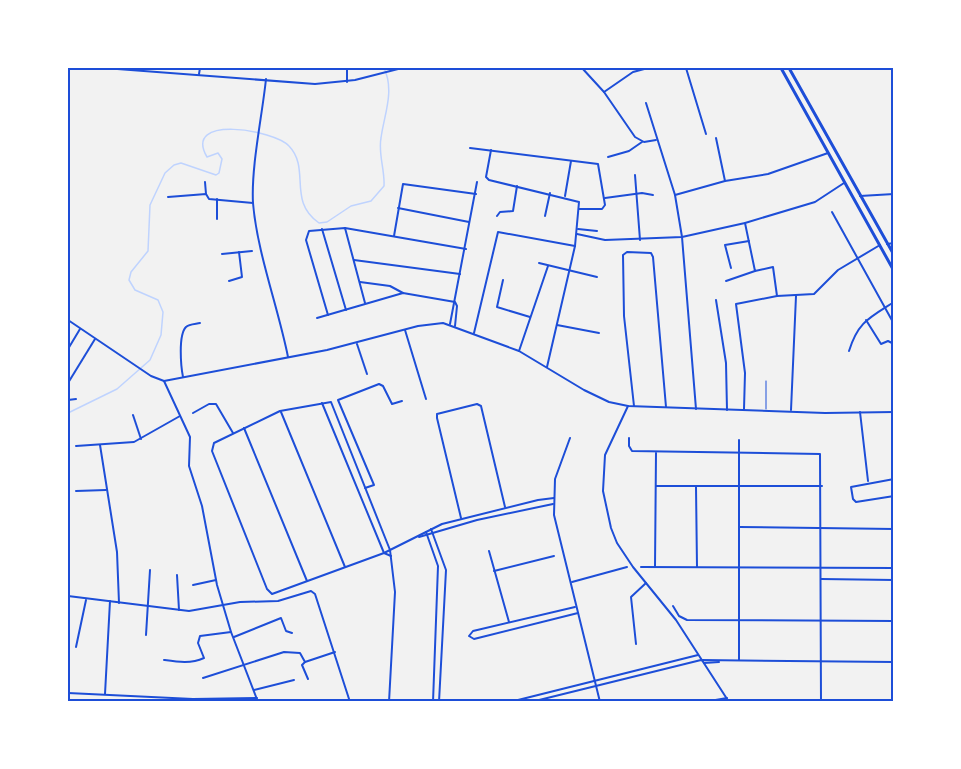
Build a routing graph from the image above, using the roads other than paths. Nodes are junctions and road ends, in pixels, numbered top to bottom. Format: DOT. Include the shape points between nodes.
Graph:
graph roads {
  1 [pos="104,68"];
  2 [pos="200,68"];
  3 [pos="347,68"];
  4 [pos="402,68"];
  5 [pos="582,68"];
  6 [pos="648,68"];
  7 [pos="686,68"];
  8 [pos="781,68"];
  9 [pos="789,68"];
  10 [pos="640,69"];
  11 [pos="199,74"];
  12 [pos="266,79"];
  13 [pos="347,81"];
  14 [pos="604,92"];
  15 [pos="645,104"];
  16 [pos="809,104"];
  17 [pos="803,107"];
  18 [pos="814,111"];
  19 [pos="808,115"];
  20 [pos="706,134"];
  21 [pos="716,138"];
  22 [pos="656,140"];
  23 [pos="642,142"];
  24 [pos="470,148"];
  25 [pos="492,150"];
  26 [pos="828,153"];
  27 [pos="608,157"];
  28 [pos="571,161"];
  29 [pos="635,175"];
  30 [pos="725,181"];
  31 [pos="205,182"];
  32 [pos="477,182"];
  33 [pos="844,183"];
  34 [pos="517,186"];
  35 [pos="550,193"];
  36 [pos="206,194"];
  37 [pos="476,194"];
  38 [pos="636,194"];
  39 [pos="894,194"];
  40 [pos="653,195"];
  41 [pos="675,195"];
  42 [pos="565,196"];
  43 [pos="860,196"];
  44 [pos="168,197"];
  45 [pos="606,198"];
  46 [pos="217,199"];
  47 [pos="253,203"];
  48 [pos="398,208"];
  49 [pos="579,209"];
  50 [pos="832,212"];
  51 [pos="497,216"];
  52 [pos="544,216"];
  53 [pos="217,219"];
  54 [pos="470,223"];
  55 [pos="745,223"];
  56 [pos="345,228"];
  57 [pos="322,229"];
  58 [pos="578,229"];
  59 [pos="597,231"];
  60 [pos="577,234"];
  61 [pos="394,236"];
  62 [pos="682,237"];
  63 [pos="640,240"];
  64 [pos="749,241"];
  65 [pos="894,243"];
  66 [pos="887,244"];
  67 [pos="880,245"];
  68 [pos="575,246"];
  69 [pos="262,249"];
  70 [pos="466,249"];
  71 [pos="258,250"];
  72 [pos="252,251"];
  73 [pos="239,252"];
  74 [pos="222,254"];
  75 [pos="894,255"];
  76 [pos="856,258"];
  77 [pos="354,260"];
  78 [pos="539,263"];
  79 [pos="548,266"];
  80 [pos="731,268"];
  81 [pos="894,270"];
  82 [pos="568,271"];
  83 [pos="755,271"];
  84 [pos="460,274"];
  85 [pos="597,277"];
  86 [pos="503,280"];
  87 [pos="229,281"];
  88 [pos="726,281"];
  89 [pos="359,282"];
  90 [pos="403,293"];
  91 [pos="777,296"];
  92 [pos="796,296"];
  93 [pos="716,300"];
  94 [pos="455,302"];
  95 [pos="894,302"];
  96 [pos="365,304"];
  97 [pos="884,308"];
  98 [pos="346,310"];
  99 [pos="328,315"];
  100 [pos="530,317"];
  101 [pos="317,318"];
  102 [pos="866,319"];
  103 [pos="68,320"];
  104 [pos="200,323"];
  105 [pos="450,324"];
  106 [pos="894,324"];
  107 [pos="557,325"];
  108 [pos="454,326"];
  109 [pos="81,329"];
  110 [pos="405,330"];
  111 [pos="474,333"];
  112 [pos="599,333"];
  113 [pos="95,339"];
  114 [pos="357,344"];
  115 [pos="894,344"];
  116 [pos="68,349"];
  117 [pos="519,351"];
  118 [pos="849,351"];
  119 [pos="288,358"];
  120 [pos="547,368"];
  121 [pos="367,374"];
  122 [pos="183,377"];
  123 [pos="164,381"];
  124 [pos="766,381"];
  125 [pos="68,383"];
  126 [pos="76,399"];
  127 [pos="426,399"];
  128 [pos="68,400"];
  129 [pos="338,400"];
  130 [pos="402,401"];
  131 [pos="331,402"];
  132 [pos="321,403"];
  133 [pos="628,406"];
  134 [pos="634,406"];
  135 [pos="666,407"];
  136 [pos="696,409"];
  137 [pos="744,409"];
  138 [pos="766,409"];
  139 [pos="727,410"];
  140 [pos="791,410"];
  141 [pos="280,411"];
  142 [pos="860,412"];
  143 [pos="894,412"];
  144 [pos="193,413"];
  145 [pos="133,415"];
  146 [pos="180,416"];
  147 [pos="244,428"];
  148 [pos="233,433"];
  149 [pos="570,438"];
  150 [pos="629,438"];
  151 [pos="141,439"];
  152 [pos="739,440"];
  153 [pos="100,445"];
  154 [pos="76,446"];
  155 [pos="656,452"];
  156 [pos="739,452"];
  157 [pos="894,479"];
  158 [pos="868,482"];
  159 [pos="656,486"];
  160 [pos="739,486"];
  161 [pos="822,486"];
  162 [pos="696,487"];
  163 [pos="106,489"];
  164 [pos="365,489"];
  165 [pos="76,491"];
  166 [pos="894,496"];
  167 [pos="554,498"];
  168 [pos="553,504"];
  169 [pos="506,507"];
  170 [pos="461,518"];
  171 [pos="739,527"];
  172 [pos="820,528"];
  173 [pos="431,529"];
  174 [pos="894,530"];
  175 [pos="426,532"];
  176 [pos="433,534"];
  177 [pos="419,537"];
  178 [pos="427,537"];
  179 [pos="390,550"];
  180 [pos="489,552"];
  181 [pos="384,553"];
  182 [pos="391,556"];
  183 [pos="554,556"];
  184 [pos="739,566"];
  185 [pos="345,567"];
  186 [pos="627,567"];
  187 [pos="641,567"];
  188 [pos="655,567"];
  189 [pos="697,567"];
  190 [pos="820,568"];
  191 [pos="894,568"];
  192 [pos="150,570"];
  193 [pos="494,571"];
  194 [pos="177,575"];
  195 [pos="820,577"];
  196 [pos="216,580"];
  197 [pos="894,580"];
  198 [pos="308,581"];
  199 [pos="571,583"];
  200 [pos="646,583"];
  201 [pos="193,585"];
  202 [pos="68,596"];
  203 [pos="87,599"];
  204 [pos="110,601"];
  205 [pos="119,603"];
  206 [pos="222,605"];
  207 [pos="672,606"];
  208 [pos="149,607"];
  209 [pos="577,607"];
  210 [pos="179,610"];
  211 [pos="578,613"];
  212 [pos="739,620"];
  213 [pos="894,621"];
  214 [pos="509,622"];
  215 [pos="821,623"];
  216 [pos="231,632"];
  217 [pos="292,633"];
  218 [pos="146,635"];
  219 [pos="233,638"];
  220 [pos="636,644"];
  221 [pos="76,647"];
  222 [pos="335,652"];
  223 [pos="698,655"];
  224 [pos="164,660"];
  225 [pos="739,660"];
  226 [pos="702,661"];
  227 [pos="820,661"];
  228 [pos="305,662"];
  229 [pos="894,662"];
  230 [pos="245,665"];
  231 [pos="203,678"];
  232 [pos="308,679"];
  233 [pos="294,680"];
  234 [pos="595,680"];
  235 [pos="596,685"];
  236 [pos="254,690"];
  237 [pos="68,693"];
  238 [pos="105,695"];
  239 [pos="151,696"];
  240 [pos="727,698"];
  241 [pos="232,700"];
  242 [pos="244,700"];
  243 [pos="258,700"];
  244 [pos="750,701"];
  245 [pos="894,701"];
  246 [pos="151,702"];
  247 [pos="350,702"];
  248 [pos="389,702"];
  249 [pos="433,702"];
  250 [pos="439,702"];
  251 [pos="510,702"];
  252 [pos="531,702"];
  253 [pos="600,702"];
  254 [pos="704,702"];
  255 [pos="729,702"];
  256 [pos="797,702"];
  257 [pos="821,702"];
  258 [pos="852,702"];
  1 -- 11 [label="street"];
  2 -- 11 [label="street"];
  3 -- 13 [label="street"];
  4 -- 13 [label="street"];
  5 -- 14 [label="street"];
  6 -- 10 [label="street"];
  7 -- 20 [label="street"];
  8 -- 17 [label="main road"];
  9 -- 16 [label="main road"];
  10 -- 14 [label="street"];
  11 -- 12 [label="street"];
  12 -- 13 [label="street" via="315,84"];
  12 -- 47 [label="street"];
  14 -- 23 [label="street"];
  15 -- 22 [label="street"];
  16 -- 17 [label="main road" via="808,108"];
  16 -- 18 [label="main road"];
  17 -- 19 [label="main road"];
  18 -- 19 [label="main road"];
  18 -- 43 [label="main road"];
  19 -- 26 [label="main road"];
  21 -- 30 [label="street"];
  22 -- 23 [label="street"];
  22 -- 41 [label="street"];
  23 -- 27 [label="street"];
  24 -- 25 [label="street"];
  25 -- 28 [label="street"];
  25 -- 34 [label="street" via="487,179"];
  26 -- 30 [label="street" via="768,174"];
  26 -- 33 [label="main road"];
  28 -- 42 [label="street"];
  28 -- 45 [label="street" via="598,164"];
  29 -- 38 [label="street"];
  30 -- 41 [label="street"];
  31 -- 36 [label="street"];
  32 -- 37 [label="street"];
  33 -- 55 [label="street" via="815,202"];
  33 -- 67 [label="main road"];
  34 -- 35 [label="street"];
  34 -- 51 [label="street" via="513,212 500,212"];
  35 -- 42 [label="street"];
  35 -- 52 [label="street"];
  36 -- 44 [label="street"];
  36 -- 46 [label="street" via="206,198"];
  37 -- 48 [label="street" via="405,183"];
  37 -- 54 [label="street"];
  38 -- 40 [label="street"];
  38 -- 45 [label="street"];
  38 -- 63 [label="street"];
  39 -- 43 [label="street"];
  41 -- 62 [label="street"];
  42 -- 49 [label="street" via="578,200"];
  43 -- 66 [label="main road"];
  45 -- 49 [label="street" via="602,209"];
  46 -- 47 [label="street"];
  46 -- 53 [label="street"];
  47 -- 69 [label="street"];
  48 -- 54 [label="street"];
  48 -- 61 [label="street"];
  49 -- 58 [label="street"];
  50 -- 76 [label="street"];
  54 -- 70 [label="street"];
  55 -- 62 [label="street"];
  55 -- 64 [label="street"];
  56 -- 57 [label="street"];
  56 -- 61 [label="street"];
  56 -- 77 [label="street"];
  57 -- 98 [label="street"];
  57 -- 99 [label="street" via="309,231 306,238"];
  58 -- 59 [label="street"];
  58 -- 60 [label="street"];
  60 -- 63 [label="street" via="604,240"];
  60 -- 68 [label="street"];
  61 -- 70 [label="street"];
  62 -- 63 [label="street"];
  62 -- 136 [label="street"];
  64 -- 80 [label="street" via="725,245"];
  64 -- 83 [label="street"];
  65 -- 66 [label="street"];
  66 -- 75 [label="main road"];
  67 -- 76 [label="street"];
  67 -- 81 [label="main road"];
  68 -- 82 [label="street"];
  68 -- 111 [label="street" via="498,232"];
  69 -- 71 [label="street"];
  69 -- 119 [label="street"];
  70 -- 84 [label="street"];
  72 -- 73 [label="street"];
  73 -- 74 [label="street"];
  73 -- 87 [label="street" via="242,277"];
  76 -- 92 [label="street" via="816,292"];
  76 -- 97 [label="street"];
  77 -- 84 [label="street"];
  77 -- 89 [label="street"];
  78 -- 79 [label="street"];
  79 -- 82 [label="street"];
  79 -- 100 [label="street"];
  82 -- 85 [label="street"];
  82 -- 107 [label="street"];
  83 -- 88 [label="street"];
  83 -- 91 [label="street" via="773,267"];
  84 -- 94 [label="street"];
  86 -- 100 [label="street" via="497,307"];
  89 -- 90 [label="street" via="390,286"];
  89 -- 96 [label="street"];
  90 -- 94 [label="street"];
  90 -- 96 [label="street"];
  91 -- 92 [label="street"];
  91 -- 137 [label="street" via="736,305 744,367"];
  92 -- 140 [label="street"];
  93 -- 139 [label="street" via="726,363"];
  94 -- 105 [label="street"];
  94 -- 108 [label="street"];
  95 -- 97 [label="street"];
  96 -- 98 [label="street"];
  97 -- 102 [label="street"];
  97 -- 106 [label="street"];
  98 -- 99 [label="street"];
  99 -- 101 [label="street"];
  100 -- 117 [label="street"];
  102 -- 115 [label="street" via="880,344"];
  102 -- 118 [label="street" via="854,335"];
  103 -- 109 [label="street"];
  104 -- 122 [label="street" via="184,330 180,357"];
  105 -- 108 [label="street"];
  105 -- 110 [label="street" via="430,323"];
  107 -- 112 [label="street"];
  107 -- 120 [label="street"];
  108 -- 111 [label="street"];
  109 -- 113 [label="street"];
  109 -- 116 [label="street"];
  110 -- 114 [label="street"];
  110 -- 127 [label="street"];
  111 -- 117 [label="street"];
  113 -- 123 [label="street"];
  113 -- 125 [label="street"];
  114 -- 119 [label="street"];
  114 -- 121 [label="street"];
  117 -- 120 [label="street"];
  119 -- 122 [label="street"];
  120 -- 133 [label="street" via="609,402"];
  122 -- 123 [label="street"];
  123 -- 146 [label="street"];
  124 -- 138 [label="lane"];
  126 -- 128 [label="street"];
  129 -- 130 [label="street" via="379,384 392,404"];
  129 -- 131 [label="street"];
  129 -- 164 [label="street" via="374,485"];
  131 -- 132 [label="street"];
  131 -- 164 [label="street"];
  132 -- 141 [label="street"];
  132 -- 181 [label="street"];
  133 -- 134 [label="street"];
  133 -- 200 [label="street" via="605,454 603,491 617,543"];
  134 -- 135 [label="street"];
  134 -- 135 [label="street" via="622,290 623,255 627,252 653,256"];
  135 -- 136 [label="street"];
  136 -- 139 [label="street"];
  137 -- 138 [label="street"];
  137 -- 139 [label="street"];
  138 -- 140 [label="street"];
  140 -- 142 [label="street"];
  141 -- 147 [label="street"];
  141 -- 185 [label="street"];
  142 -- 143 [label="street"];
  142 -- 158 [label="street"];
  144 -- 148 [label="street" via="216,404"];
  145 -- 151 [label="street"];
  146 -- 151 [label="street"];
  146 -- 196 [label="street" via="191,441 189,466 202,506"];
  147 -- 148 [label="street"];
  147 -- 198 [label="street"];
  148 -- 198 [label="street" via="214,444 212,452 267,589 276,594"];
  149 -- 167 [label="street" via="555,479"];
  150 -- 155 [label="street" via="632,451"];
  151 -- 153 [label="street"];
  152 -- 156 [label="street"];
  153 -- 154 [label="street"];
  153 -- 163 [label="street"];
  155 -- 156 [label="street"];
  155 -- 159 [label="street"];
  156 -- 160 [label="street"];
  156 -- 161 [label="street" via="819,453"];
  157 -- 158 [label="street"];
  158 -- 166 [label="street" via="852,485 854,501"];
  159 -- 162 [label="street"];
  159 -- 188 [label="street"];
  160 -- 161 [label="street"];
  160 -- 162 [label="street"];
  160 -- 171 [label="street"];
  161 -- 172 [label="street"];
  162 -- 189 [label="street"];
  163 -- 165 [label="street"];
  163 -- 205 [label="street" via="117,552"];
  164 -- 179 [label="street"];
  167 -- 168 [label="street"];
  167 -- 169 [label="street"];
  168 -- 176 [label="street"];
  168 -- 199 [label="street"];
  169 -- 170 [label="street"];
  169 -- 170 [label="street" via="481,406 442,410 437,418"];
  170 -- 173 [label="street"];
  171 -- 172 [label="street"];
  171 -- 184 [label="street"];
  172 -- 174 [label="street"];
  172 -- 190 [label="street"];
  173 -- 175 [label="street"];
  173 -- 176 [label="street"];
  175 -- 177 [label="street"];
  175 -- 178 [label="street"];
  176 -- 178 [label="street"];
  176 -- 250 [label="street" via="446,570"];
  177 -- 178 [label="street"];
  177 -- 179 [label="street"];
  178 -- 249 [label="street" via="438,566"];
  179 -- 181 [label="street"];
  179 -- 182 [label="street"];
  180 -- 193 [label="street"];
  181 -- 182 [label="street"];
  181 -- 185 [label="street"];
  182 -- 248 [label="street" via="395,592"];
  183 -- 193 [label="street"];
  184 -- 189 [label="street"];
  184 -- 190 [label="street"];
  184 -- 212 [label="street"];
  185 -- 198 [label="street"];
  186 -- 199 [label="street"];
  187 -- 188 [label="street"];
  188 -- 189 [label="street"];
  190 -- 191 [label="street"];
  190 -- 195 [label="street"];
  192 -- 208 [label="street"];
  193 -- 214 [label="street"];
  194 -- 210 [label="street"];
  195 -- 197 [label="street"];
  195 -- 215 [label="street"];
  196 -- 201 [label="street"];
  196 -- 206 [label="street"];
  199 -- 209 [label="street"];
  200 -- 220 [label="street" via="631,597"];
  200 -- 223 [label="street"];
  202 -- 203 [label="street"];
  203 -- 204 [label="street"];
  203 -- 221 [label="street"];
  204 -- 205 [label="street"];
  204 -- 238 [label="street"];
  205 -- 208 [label="street"];
  206 -- 210 [label="street"];
  206 -- 216 [label="street"];
  206 -- 222 [label="street" via="278,601 311,591"];
  207 -- 212 [label="street" via="684,620"];
  208 -- 210 [label="street"];
  208 -- 218 [label="street"];
  209 -- 211 [label="street"];
  209 -- 214 [label="street"];
  211 -- 214 [label="street" via="474,639 470,636 473,631"];
  211 -- 234 [label="street"];
  212 -- 215 [label="street"];
  212 -- 225 [label="street"];
  213 -- 215 [label="street"];
  215 -- 227 [label="street"];
  216 -- 219 [label="street"];
  216 -- 224 [label="street" via="200,636 198,643 204,658"];
  217 -- 219 [label="street" via="286,631 281,618"];
  219 -- 230 [label="street"];
  222 -- 228 [label="street"];
  222 -- 247 [label="street"];
  223 -- 226 [label="street"];
  223 -- 234 [label="street"];
  225 -- 226 [label="street"];
  225 -- 227 [label="street"];
  226 -- 235 [label="street"];
  226 -- 240 [label="street"];
  227 -- 229 [label="street"];
  227 -- 257 [label="street"];
  228 -- 230 [label="street" via="298,652 284,652"];
  228 -- 232 [label="street" via="302,665"];
  230 -- 231 [label="street"];
  230 -- 236 [label="street"];
  233 -- 236 [label="street"];
  234 -- 235 [label="street"];
  234 -- 251 [label="street"];
  235 -- 252 [label="street"];
  235 -- 253 [label="street"];
  236 -- 243 [label="street"];
  237 -- 238 [label="street"];
  238 -- 239 [label="street"];
  239 -- 241 [label="street"];
  239 -- 246 [label="street"];
  240 -- 254 [label="street"];
  240 -- 255 [label="street"];
  241 -- 242 [label="street"];
  242 -- 243 [label="street"];
  244 -- 256 [label="street"];
  245 -- 258 [label="street"];
}
